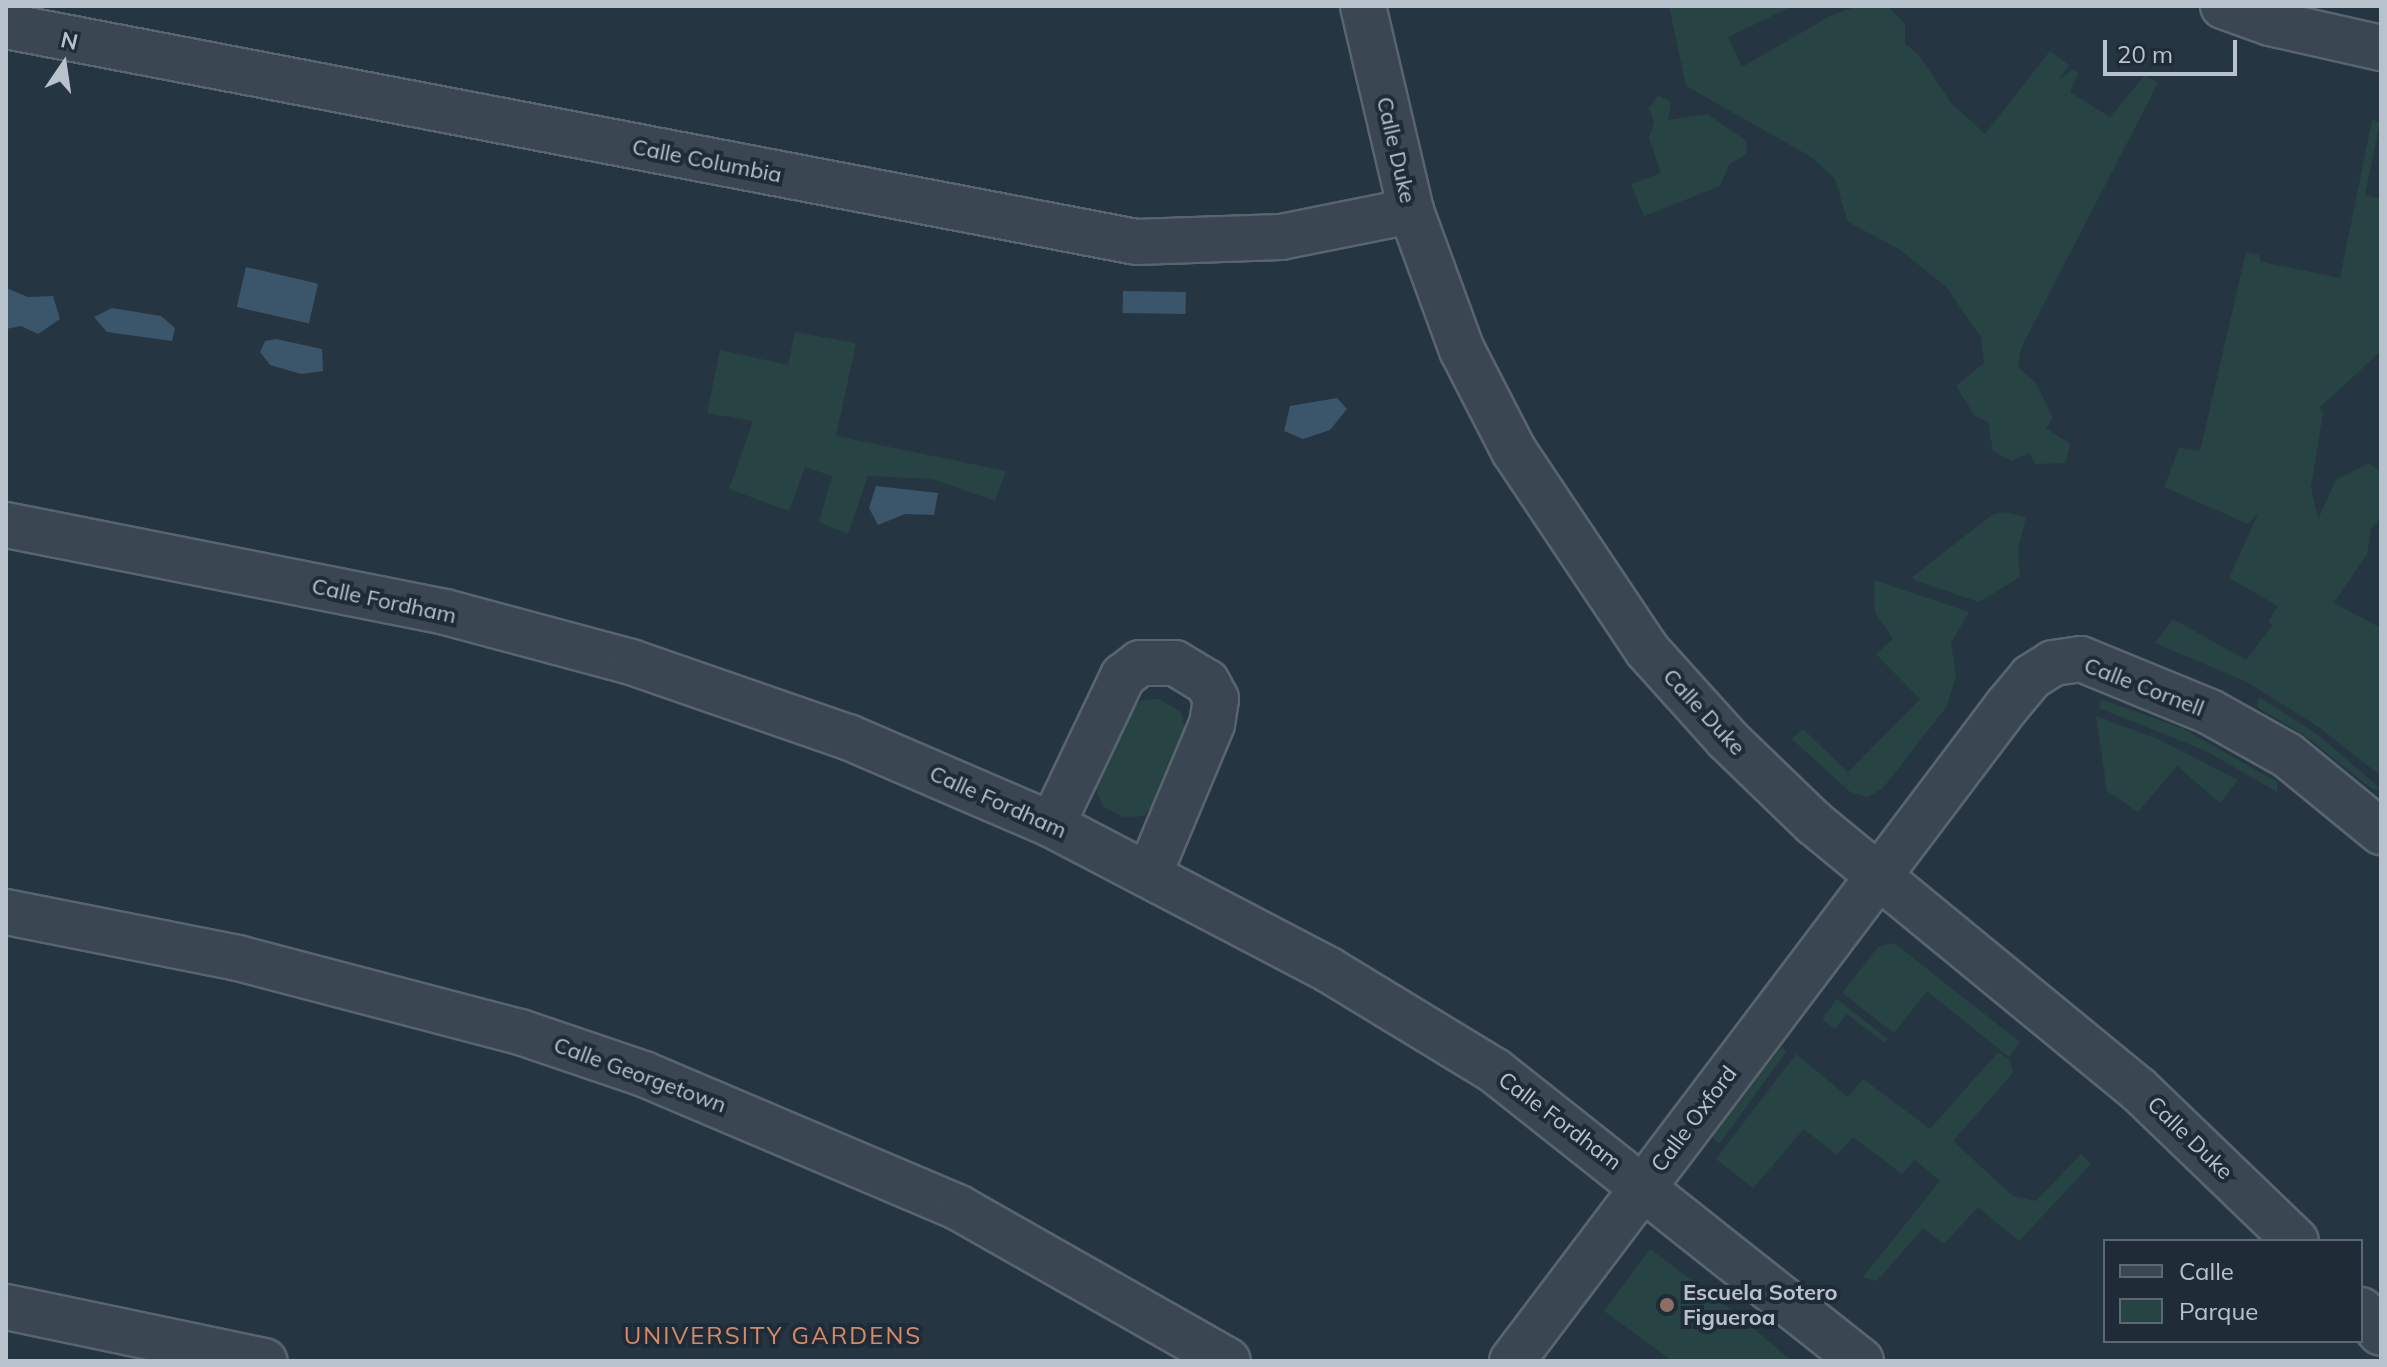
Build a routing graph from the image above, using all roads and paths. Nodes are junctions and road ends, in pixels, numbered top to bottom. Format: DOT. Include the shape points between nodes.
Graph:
graph roads {
  1 [pos="1363,6"];
  2 [pos="2223,6"];
  3 [pos="6,26"];
  4 [pos="2381,48"];
  5 [pos="1411,211"];
  6 [pos="6,525"];
  7 [pos="1052,825"];
  8 [pos="2381,832"];
  9 [pos="1150,872"];
  10 [pos="1877,878"];
  11 [pos="6,912"];
  12 [pos="1643,1185"];
  13 [pos="2294,1239"];
  14 [pos="6,1307"];
  15 [pos="2363,1312"];
  16 [pos="2381,1333"];
  17 [pos="264,1361"];
  18 [pos="1228,1361"];
  19 [pos="1512,1361"];
  20 [pos="1861,1361"];
  1 -- 5 [label="street, Calle Duke"];
  2 -- 4 [label="street" via="2270,23"];
  3 -- 5 [label="street, Calle Columbia" via="1136,242 1281,237"];
  5 -- 10 [label="street, Calle Duke" via="1462,350 1514,451 1647,650 1727,739"];
  6 -- 7 [label="street, Calle Fordham" via="445,612 631,662 848,737"];
  7 -- 9 [label="street, Calle Fordham"];
  7 -- 9 [label="street" via="1123,676 1140,663 1175,663 1207,682 1216,699 1212,724"];
  8 -- 10 [label="street, Calle Cornell" via="2287,755 2210,712 2081,659 2053,663 2031,677"];
  9 -- 12 [label="street, Calle Fordham" via="1329,970 1495,1071"];
  10 -- 12 [label="street, Calle Oxford"];
  10 -- 13 [label="street, Calle Duke" via="2138,1089"];
  11 -- 18 [label="street, Calle Georgetown" via="253,962 520,1032 644,1074 959,1208"];
  12 -- 19 [label="street, Calle Oxford"];
  12 -- 20 [label="street, Calle Fordham"];
  14 -- 17 [label="street"];
  15 -- 16 [label="street"];
}
